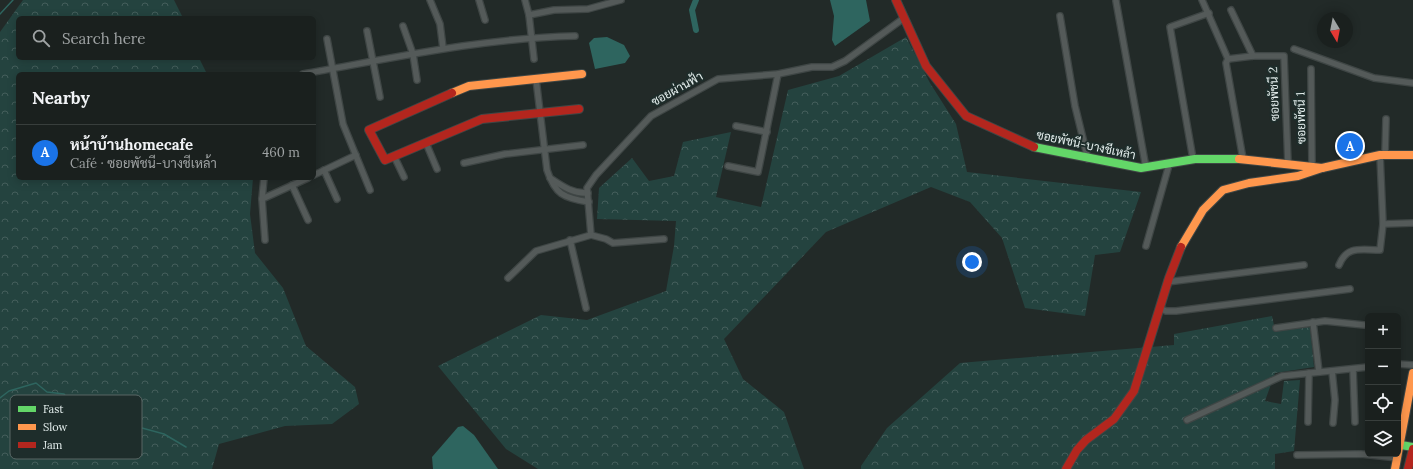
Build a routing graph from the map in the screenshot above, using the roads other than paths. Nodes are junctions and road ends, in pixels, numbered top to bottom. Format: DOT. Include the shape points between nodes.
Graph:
graph roads {
  1 [pos="430,0"];
  2 [pos="478,0"];
  3 [pos="524,0"];
  4 [pos="621,0"];
  5 [pos="896,0"];
  6 [pos="1202,0"];
  7 [pos="1116,1"];
  8 [pos="1232,10"];
  9 [pos="1208,13"];
  10 [pos="529,15"];
  11 [pos="1060,16"];
  12 [pos="904,18"];
  13 [pos="485,20"];
  14 [pos="403,26"];
  15 [pos="367,31"];
  16 [pos="576,36"];
  17 [pos="532,37"];
  18 [pos="327,39"];
  19 [pos="443,48"];
  20 [pos="1294,48"];
  21 [pos="413,54"];
  22 [pos="1253,56"];
  23 [pos="534,58"];
  24 [pos="1228,59"];
  25 [pos="373,62"];
  26 [pos="333,69"];
  27 [pos="1311,69"];
  28 [pos="315,72"];
  29 [pos="582,74"];
  30 [pos="778,74"];
  31 [pos="536,79"];
  32 [pos="417,80"];
  33 [pos="1413,83"];
  34 [pos="380,97"];
  35 [pos="580,109"];
  36 [pos="540,113"];
  37 [pos="1386,119"];
  38 [pos="736,126"];
  39 [pos="767,132"];
  40 [pos="426,143"];
  41 [pos="583,145"];
  42 [pos="545,149"];
  43 [pos="356,155"];
  44 [pos="1382,155"];
  45 [pos="1413,155"];
  46 [pos="394,156"];
  47 [pos="1088,159"];
  48 [pos="1193,159"];
  49 [pos="1243,159"];
  50 [pos="464,163"];
  51 [pos="1288,164"];
  52 [pos="1169,165"];
  53 [pos="728,166"];
  54 [pos="1312,167"];
  55 [pos="1146,168"];
  56 [pos="1322,168"];
  57 [pos="437,169"];
  58 [pos="324,170"];
  59 [pos="316,174"];
  60 [pos="404,177"];
  61 [pos="550,178"];
  62 [pos="264,180"];
  63 [pos="304,180"];
  64 [pos="292,186"];
  65 [pos="370,190"];
  66 [pos="588,193"];
  67 [pos="262,199"];
  68 [pos="337,199"];
  69 [pos="588,202"];
  70 [pos="308,220"];
  71 [pos="1383,224"];
  72 [pos="1413,224"];
  73 [pos="591,235"];
  74 [pos="664,239"];
  75 [pos="265,240"];
  76 [pos="570,240"];
  77 [pos="1146,246"];
  78 [pos="1304,265"];
  79 [pos="1338,265"];
  80 [pos="508,278"];
  81 [pos="1167,282"];
  82 [pos="1350,289"];
  83 [pos="586,308"];
  84 [pos="1159,308"];
  85 [pos="1313,322"];
  86 [pos="1364,324"];
  87 [pos="1276,328"];
  88 [pos="1401,364"];
  89 [pos="1413,365"];
  90 [pos="1365,367"];
  91 [pos="1353,369"];
  92 [pos="1332,371"];
  93 [pos="1319,372"];
  94 [pos="1309,373"];
  95 [pos="1413,373"];
  96 [pos="1187,420"];
  97 [pos="1308,422"];
  98 [pos="1354,422"];
  99 [pos="1333,423"];
  100 [pos="1401,445"];
  101 [pos="1413,448"];
  102 [pos="1297,455"];
  103 [pos="1398,458"];
  104 [pos="1066,469"];
  105 [pos="1395,469"];
  106 [pos="1408,469"];
  1 -- 19 [label="street" via="440,24"];
  2 -- 13 [label="street"];
  3 -- 10 [label="street"];
  4 -- 10 [label="street" via="588,9 554,10"];
  5 -- 12 [label="street, ซอยพัชนี-บางชีเหล้า"];
  6 -- 9 [label="street"];
  7 -- 55 [label="street"];
  8 -- 22 [label="street"];
  9 -- 24 [label="street"];
  9 -- 48 [label="street" via="1170,27"];
  10 -- 17 [label="street"];
  11 -- 47 [label="street" via="1075,106"];
  12 -- 30 [label="street, ซอยผ่านฟ้า" via="845,61 832,67 812,67"];
  12 -- 47 [label="street, ซอยพัชนี-บางชีเหล้า" via="926,66 966,116 1037,148"];
  14 -- 21 [label="street"];
  15 -- 25 [label="street"];
  16 -- 17 [label="street"];
  17 -- 19 [label="street"];
  17 -- 23 [label="street"];
  18 -- 26 [label="street"];
  19 -- 21 [label="street"];
  20 -- 33 [label="street" via="1374,78"];
  21 -- 25 [label="street"];
  21 -- 32 [label="street"];
  22 -- 24 [label="street, ซอยพัชนี 2"];
  22 -- 51 [label="street, ซอยพัชนี 2" via="1284,56"];
  24 -- 49 [label="street" via="1226,63"];
  25 -- 26 [label="street"];
  25 -- 34 [label="street"];
  26 -- 28 [label="street"];
  26 -- 43 [label="street" via="343,124"];
  27 -- 54 [label="street, ซอยพัชนี 1"];
  29 -- 31 [label="street"];
  30 -- 39 [label="street"];
  30 -- 66 [label="street, ซอยผ่านฟ้า" via="718,79 651,116 596,175 588,188"];
  31 -- 36 [label="street"];
  31 -- 46 [label="street" via="469,86 369,130 385,160"];
  35 -- 36 [label="street"];
  36 -- 40 [label="street" via="482,119"];
  36 -- 42 [label="street"];
  37 -- 44 [label="street"];
  38 -- 39 [label="street"];
  39 -- 53 [label="street" via="758,172"];
  40 -- 46 [label="street"];
  40 -- 57 [label="street"];
  41 -- 42 [label="street"];
  42 -- 50 [label="street"];
  42 -- 61 [label="street"];
  43 -- 58 [label="street"];
  43 -- 65 [label="street"];
  44 -- 45 [label="street, ซอยพัชนี-บางชีเหล้า"];
  44 -- 56 [label="street, ซอยพัชนี-บางชีเหล้า"];
  44 -- 71 [label="street"];
  46 -- 60 [label="street"];
  47 -- 55 [label="street, ซอยพัชนี-บางชีเหล้า"];
  48 -- 49 [label="street, ซอยพัชนี-บางชีเหล้า"];
  48 -- 52 [label="street, ซอยพัชนี-บางชีเหล้า"];
  49 -- 51 [label="street, ซอยพัชนี-บางชีเหล้า"];
  51 -- 54 [label="street, ซอยพัชนี-บางชีเหล้า"];
  52 -- 55 [label="street, ซอยพัชนี-บางชีเหล้า"];
  52 -- 77 [label="street"];
  54 -- 56 [label="street, ซอยพัชนี-บางชีเหล้า"];
  56 -- 81 [label="street" via="1309,174 1237,185 1223,190 1204,208 1184,238"];
  58 -- 59 [label="street"];
  58 -- 68 [label="street"];
  61 -- 66 [label="street" via="570,191 578,194"];
  61 -- 69 [label="street" via="553,187 564,196"];
  62 -- 67 [label="street"];
  63 -- 64 [label="street"];
  64 -- 67 [label="street"];
  64 -- 70 [label="street"];
  66 -- 69 [label="street, ซอยผ่านฟ้า"];
  67 -- 75 [label="street"];
  69 -- 73 [label="street, ซอยผ่านฟ้า"];
  71 -- 72 [label="street"];
  71 -- 79 [label="street" via="1380,250 1350,251 1345,253"];
  73 -- 74 [label="street" via="606,238 613,244"];
  73 -- 76 [label="street"];
  76 -- 80 [label="street" via="536,251"];
  76 -- 83 [label="street"];
  78 -- 81 [label="street"];
  81 -- 84 [label="street"];
  82 -- 84 [label="street" via="1176,311"];
  84 -- 104 [label="street" via="1130,397 1124,408 1086,440"];
  85 -- 86 [label="street"];
  85 -- 87 [label="street"];
  85 -- 93 [label="street"];
  88 -- 89 [label="street"];
  90 -- 91 [label="street"];
  91 -- 92 [label="street"];
  91 -- 98 [label="street"];
  92 -- 93 [label="street"];
  92 -- 99 [label="street" via="1335,400"];
  93 -- 94 [label="street"];
  94 -- 96 [label="street" via="1282,376"];
  94 -- 97 [label="street"];
  95 -- 100 [label="street"];
  100 -- 101 [label="street"];
  101 -- 106 [label="street"];
  102 -- 103 [label="street" via="1361,454"];
  103 -- 105 [label="street"];
}
